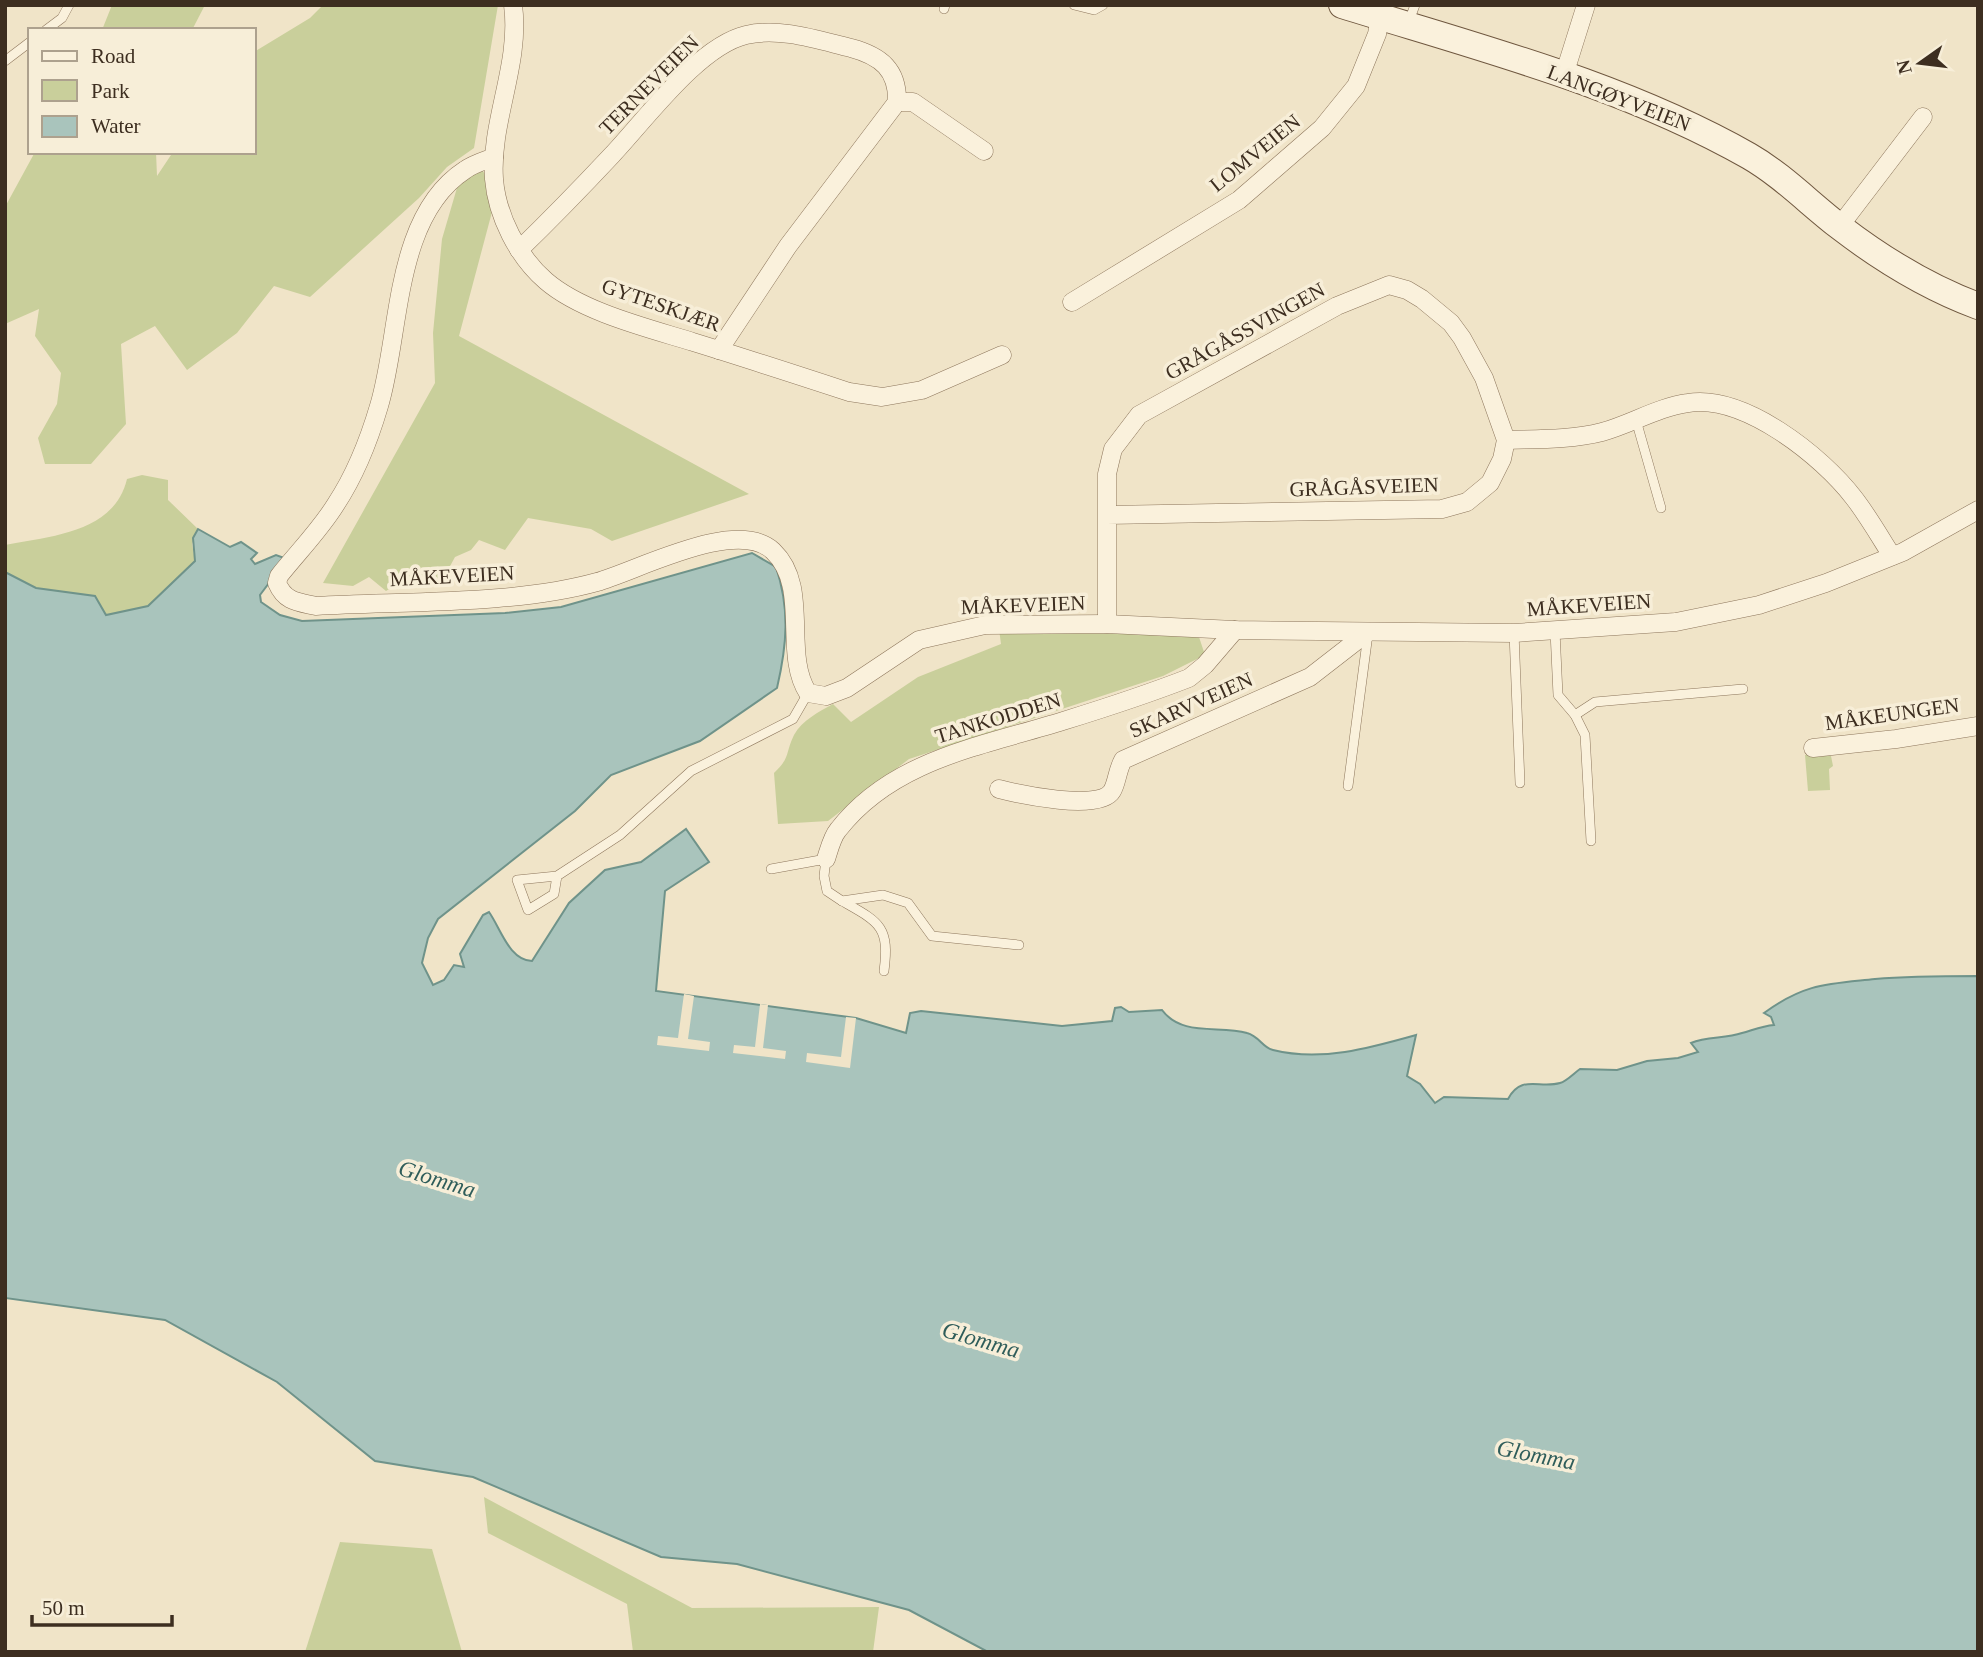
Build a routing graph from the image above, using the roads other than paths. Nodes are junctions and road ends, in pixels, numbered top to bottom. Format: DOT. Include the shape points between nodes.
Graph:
graph roads {
  1 [pos="69,5"];
  2 [pos="513,5"];
  3 [pos="1074,5"];
  4 [pos="1103,5"];
  5 [pos="1342,5"];
  6 [pos="1586,5"];
  7 [pos="1411,15"];
  8 [pos="1380,17"];
  9 [pos="50,28"];
  10 [pos="28,44"];
  11 [pos="5,61"];
  12 [pos="1564,75"];
  13 [pos="897,102"];
  14 [pos="1923,117"];
  15 [pos="984,151"];
  16 [pos="494,157"];
  17 [pos="1839,227"];
  18 [pos="519,250"];
  19 [pos="1072,303"];
  20 [pos="1978,306"];
  21 [pos="719,350"];
  22 [pos="1002,355"];
  23 [pos="1636,420"];
  24 [pos="1506,440"];
  25 [pos="1661,508"];
  26 [pos="1978,510"];
  27 [pos="1107,515"];
  28 [pos="1892,556"];
  29 [pos="1107,624"];
  30 [pos="1235,630"];
  31 [pos="1555,631"];
  32 [pos="1368,632"];
  33 [pos="1514,633"];
  34 [pos="1743,689"];
  35 [pos="808,693"];
  36 [pos="1575,715"];
  37 [pos="1978,726"];
  38 [pos="1813,748"];
  39 [pos="1520,783"];
  40 [pos="1349,786"];
  41 [pos="999,789"];
  42 [pos="1591,841"];
  43 [pos="826,859"];
  44 [pos="771,869"];
  45 [pos="556,876"];
  46 [pos="842,901"];
  47 [pos="1019,945"];
  48 [pos="884,971"];
  1 -- 9 [label="lane"];
  2 -- 16 [label="street, GYTESKJÆR" via="515,34"];
  3 -- 4 [label="lane" via="1094,10"];
  5 -- 8 [label="main road, LANGØYVEIEN"];
  6 -- 12 [label="street"];
  7 -- 8 [label="main road, LANGØYVEIEN"];
  7 -- 12 [label="main road, LANGØYVEIEN"];
  8 -- 19 [label="street, LOMVEIEN" via="1356,86 1335,116 1305,144 1239,200"];
  10 -- 11 [label="lane"];
  12 -- 17 [label="main road, LANGØYVEIEN" via="1639,101 1718,139 1773,172"];
  13 -- 15 [label="street" via="913,102"];
  13 -- 18 [label="street, TERNEVEIEN" via="892,70 865,52 803,36 766,33 735,38 698,64"];
  13 -- 21 [label="street" via="788,246"];
  14 -- 17 [label="street"];
  16 -- 18 [label="street, GYTESKJÆR" via="498,202"];
  16 -- 35 [label="street, MÅKEVEIEN" via="450,182 417,233 404,266 379,405 360,458 336,506 279,576 281,594 293,602 316,606 539,594 597,582 715,541 751,538 773,551 785,568 794,604 800,681"];
  17 -- 20 [label="main road, LANGØYVEIEN" via="1900,270"];
  18 -- 21 [label="street, GYTESKJÆR" via="547,283 606,315"];
  21 -- 22 [label="street, GYTESKJÆR" via="849,392 882,397 922,390"];
  23 -- 24 [label="street" via="1579,436"];
  23 -- 25 [label="lane"];
  23 -- 28 [label="street" via="1699,401 1737,409 1765,423 1824,465 1854,497"];
  24 -- 27 [label="street, GRÅGÅSVEIEN" via="1490,482 1467,502 1442,509"];
  24 -- 27 [label="street, GRÅGÅSSVINGEN" via="1483,379 1457,331 1422,299 1389,285 1337,306 1139,415 1113,449 1107,474"];
  26 -- 28 [label="street, MÅKEVEIEN"];
  27 -- 29 [label="street, GRÅGÅSSVINGEN"];
  28 -- 31 [label="street, MÅKEVEIEN" via="1759,605 1676,622"];
  29 -- 30 [label="street, MÅKEVEIEN"];
  29 -- 35 [label="street, MÅKEVEIEN" via="985,625 953,630 919,640 847,688 826,696"];
  30 -- 32 [label="street, MÅKEVEIEN"];
  30 -- 43 [label="street, TANKODDEN" via="1189,678 1062,722 954,752 905,774 878,790 836,831"];
  31 -- 33 [label="street, MÅKEVEIEN"];
  31 -- 36 [label="lane" via="1558,695"];
  32 -- 33 [label="street, MÅKEVEIEN"];
  32 -- 40 [label="lane"];
  32 -- 41 [label="street, SKARVVEIEN" via="1310,677 1123,760 1115,773 1113,791 1105,798 1032,797"];
  33 -- 39 [label="lane"];
  34 -- 36 [label="lane" via="1595,702"];
  35 -- 45 [label="lane" via="793,719 691,771 620,835"];
  36 -- 42 [label="lane" via="1585,736"];
  37 -- 38 [label="street, MÅKEUNGEN"];
  43 -- 44 [label="lane"];
  43 -- 46 [label="lane, TANKODDEN" via="827,891"];
  45 -- 45 [label="lane" via="517,880 528,910 554,894"];
  46 -- 47 [label="lane" via="883,895 908,904 932,936"];
  46 -- 48 [label="lane" via="882,928 888,945"];
}
